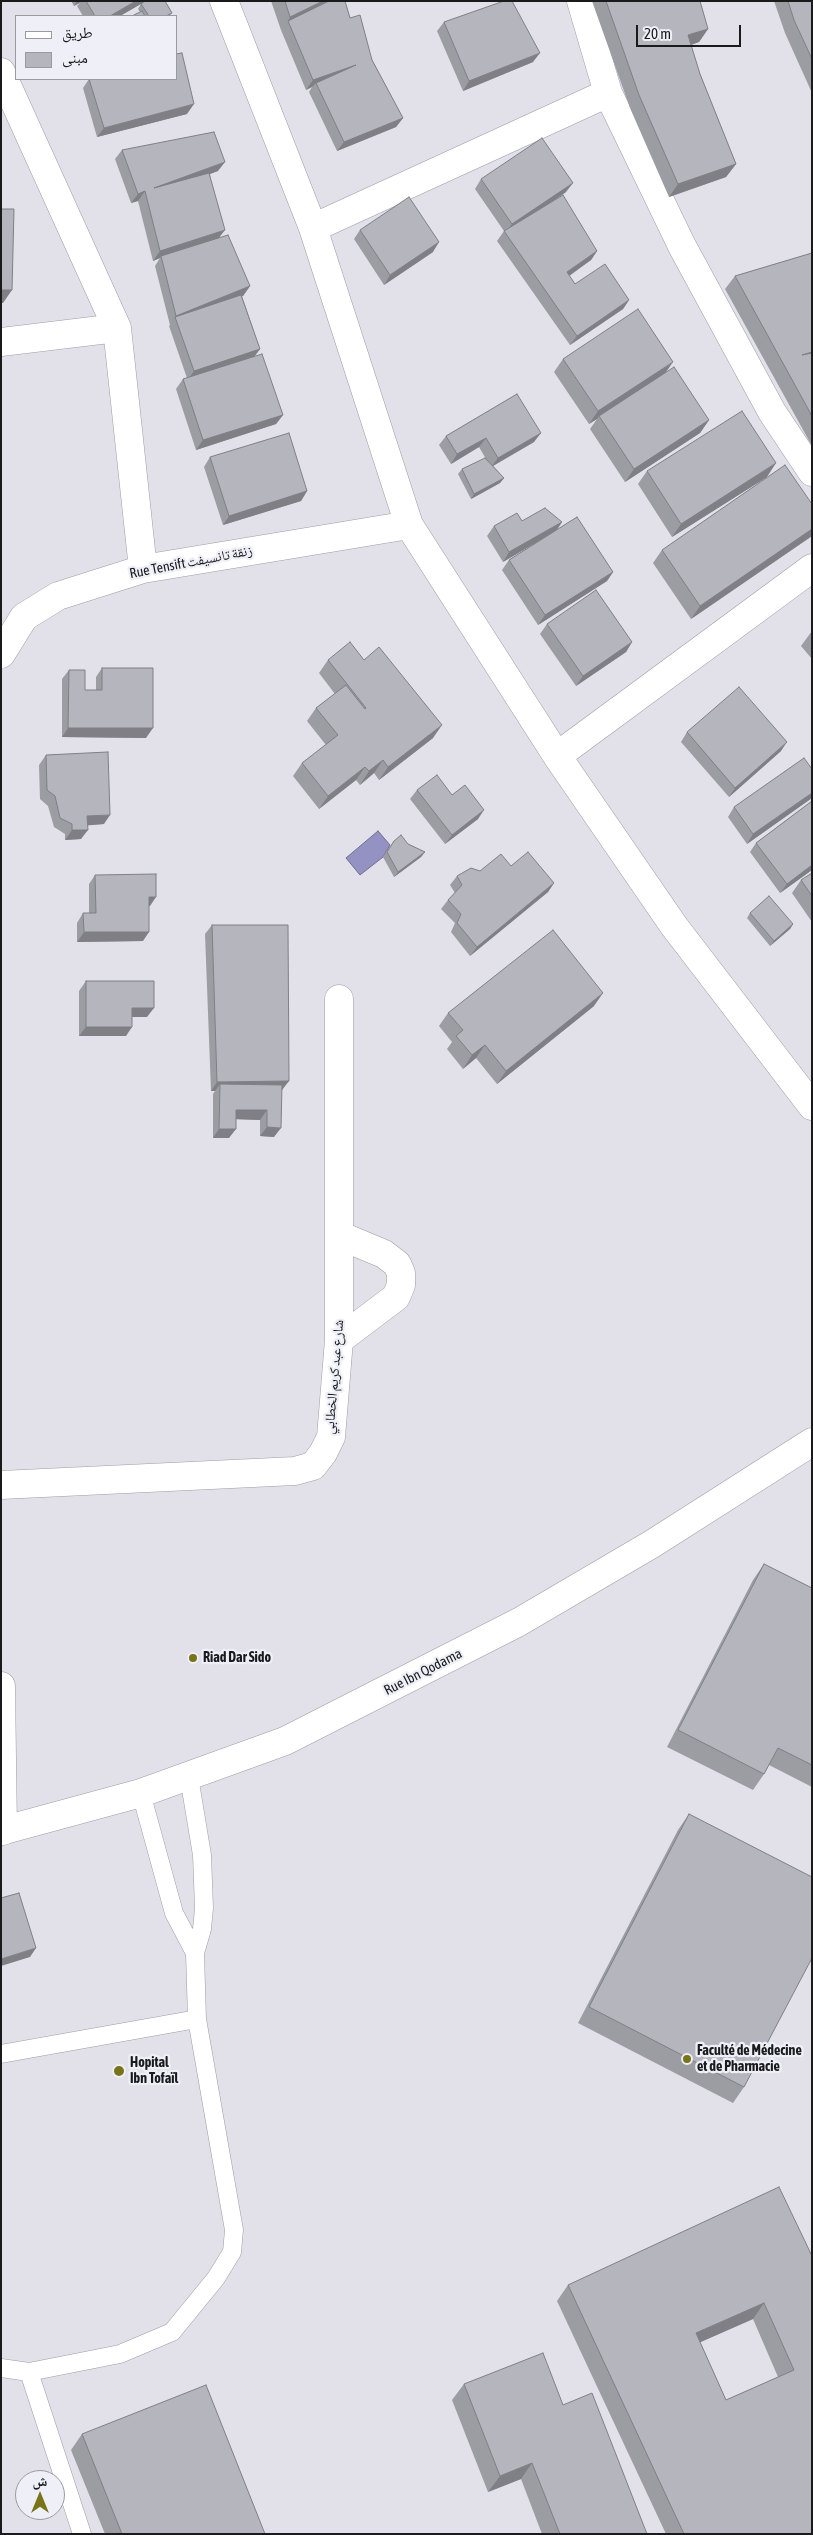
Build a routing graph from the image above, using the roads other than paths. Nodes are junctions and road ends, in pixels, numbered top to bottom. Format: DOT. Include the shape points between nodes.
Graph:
graph roads {
  1 [pos="224,1"];
  2 [pos="580,1"];
  3 [pos="1,72"];
  4 [pos="608,93"];
  5 [pos="313,228"];
  6 [pos="117,328"];
  7 [pos="1,342"];
  8 [pos="812,472"];
  9 [pos="409,525"];
  10 [pos="143,568"];
  11 [pos="812,568"];
  12 [pos="1,654"];
  13 [pos="556,756"];
  14 [pos="339,1000"];
  15 [pos="812,1106"];
  16 [pos="341,1236"];
  17 [pos="339,1340"];
  18 [pos="812,1442"];
  19 [pos="1,1485"];
  20 [pos="1,1686"];
  21 [pos="189,1777"];
  22 [pos="141,1793"];
  23 [pos="2,1831"];
  24 [pos="195,1953"];
  25 [pos="197,2019"];
  26 [pos="1,2054"];
  27 [pos="1,2368"];
  28 [pos="28,2372"];
  29 [pos="82,2534"];
  1 -- 5 [label="street"];
  2 -- 4 [label="street"];
  3 -- 6 [label="street"];
  4 -- 5 [label="street"];
  4 -- 8 [label="street" via="682,246 772,412"];
  5 -- 9 [label="street"];
  6 -- 7 [label="street"];
  6 -- 10 [label="street"];
  9 -- 10 [label="street, Rue Tensift زنقة تانسيفت"];
  9 -- 13 [label="street"];
  10 -- 12 [label="street, Rue Tensift زنقة تانسيفت" via="58,596 24,617"];
  11 -- 13 [label="street"];
  13 -- 15 [label="street" via="674,926"];
  14 -- 16 [label="street, شارع عبد كريم الخطابي"];
  16 -- 17 [label="street, شارع عبد كريم الخطابي"];
  16 -- 17 [label="street" via="384,1254 397,1264 401,1285 396,1298"];
  17 -- 19 [label="street, شارع عبد كريم الخطابي" via="331,1437 313,1466 295,1471"];
  18 -- 21 [label="street, Rue Ibn Qodama" via="652,1544 520,1622 285,1741"];
  20 -- 23 [label="street"];
  21 -- 22 [label="street, Rue Ibn Qodama"];
  21 -- 24 [label="lane" via="202,1855 204,1908"];
  22 -- 23 [label="street, Rue Ibn Qodama"];
  22 -- 24 [label="lane" via="174,1914"];
  24 -- 25 [label="lane"];
  25 -- 26 [label="lane"];
  25 -- 28 [label="lane" via="234,2230 232,2252 216,2278 172,2332 120,2354"];
  27 -- 28 [label="lane"];
  28 -- 29 [label="lane"];
}
